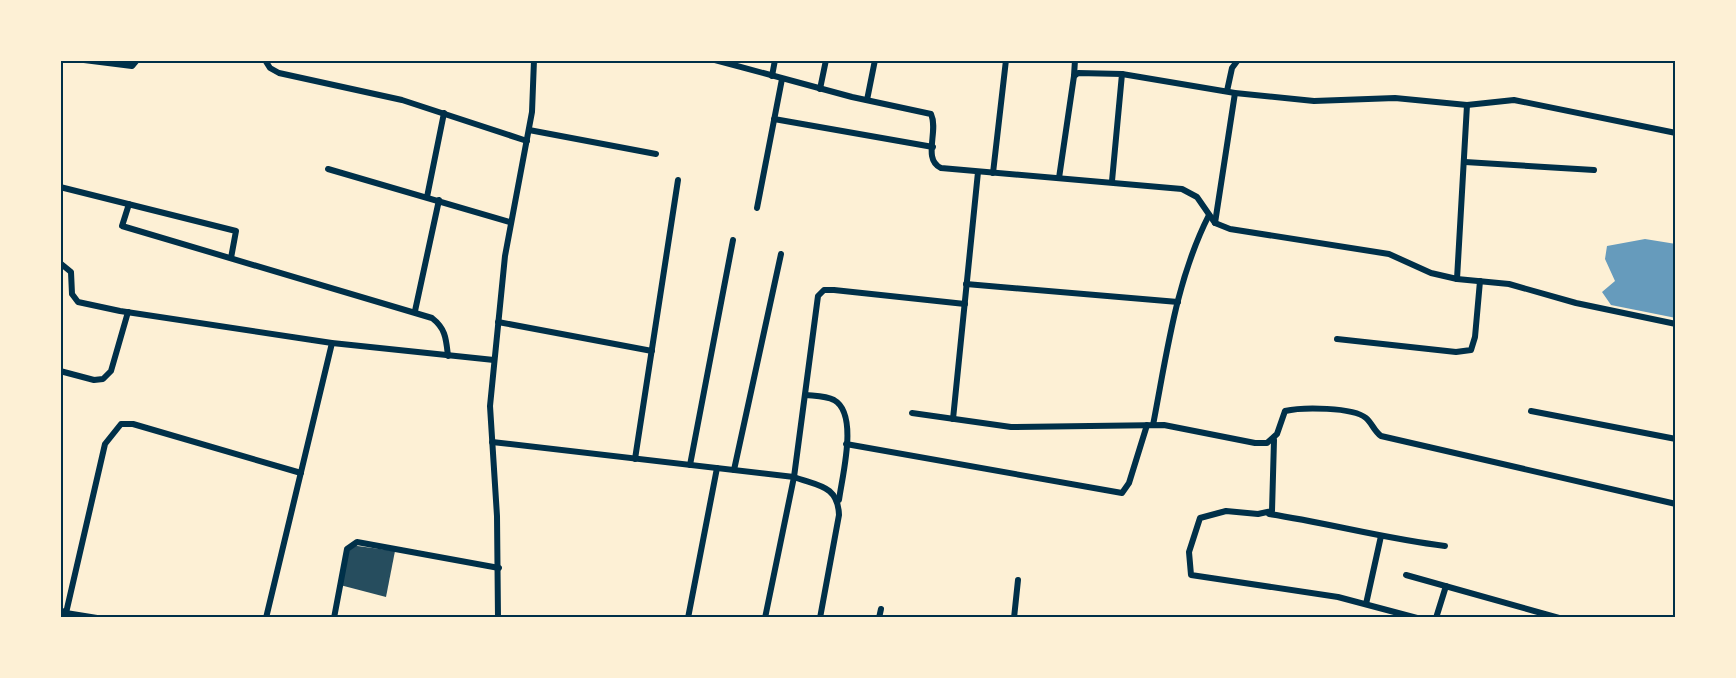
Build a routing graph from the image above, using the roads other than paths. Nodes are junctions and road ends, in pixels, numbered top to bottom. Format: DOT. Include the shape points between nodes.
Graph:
graph roads {
  1 [pos="84,60"];
  2 [pos="137,60"];
  3 [pos="265,60"];
  4 [pos="534,60"];
  5 [pos="715,60"];
  6 [pos="776,60"];
  7 [pos="826,60"];
  8 [pos="875,60"];
  9 [pos="1006,60"];
  10 [pos="1075,60"];
  11 [pos="1238,60"];
  12 [pos="1122,74"];
  13 [pos="772,76"];
  14 [pos="1074,76"];
  15 [pos="782,79"];
  16 [pos="820,89"];
  17 [pos="1227,91"];
  18 [pos="1234,93"];
  19 [pos="867,100"];
  20 [pos="1467,105"];
  21 [pos="444,113"];
  22 [pos="774,119"];
  23 [pos="529,130"];
  24 [pos="1676,133"];
  25 [pos="527,141"];
  26 [pos="933,147"];
  27 [pos="656,154"];
  28 [pos="1465,162"];
  29 [pos="328,169"];
  30 [pos="1594,170"];
  31 [pos="978,172"];
  32 [pos="993,173"];
  33 [pos="1059,178"];
  34 [pos="678,180"];
  35 [pos="1112,181"];
  36 [pos="60,187"];
  37 [pos="428,197"];
  38 [pos="439,200"];
  39 [pos="129,204"];
  40 [pos="757,208"];
  41 [pos="1209,215"];
  42 [pos="510,222"];
  43 [pos="1215,223"];
  44 [pos="733,240"];
  45 [pos="781,254"];
  46 [pos="231,258"];
  47 [pos="60,263"];
  48 [pos="1457,279"];
  49 [pos="1480,281"];
  50 [pos="966,284"];
  51 [pos="1178,302"];
  52 [pos="964,304"];
  53 [pos="415,311"];
  54 [pos="128,312"];
  55 [pos="498,322"];
  56 [pos="1676,324"];
  57 [pos="1337,339"];
  58 [pos="332,343"];
  59 [pos="652,351"];
  60 [pos="448,356"];
  61 [pos="494,360"];
  62 [pos="60,371"];
  63 [pos="806,395"];
  64 [pos="1531,411"];
  65 [pos="912,413"];
  66 [pos="953,419"];
  67 [pos="1150,425"];
  68 [pos="1676,439"];
  69 [pos="1274,440"];
  70 [pos="492,442"];
  71 [pos="846,444"];
  72 [pos="635,459"];
  73 [pos="690,465"];
  74 [pos="717,468"];
  75 [pos="734,470"];
  76 [pos="301,473"];
  77 [pos="794,477"];
  78 [pos="838,500"];
  79 [pos="1676,504"];
  80 [pos="1268,514"];
  81 [pos="1381,536"];
  82 [pos="1445,546"];
  83 [pos="499,567"];
  84 [pos="1406,575"];
  85 [pos="1018,580"];
  86 [pos="1446,586"];
  87 [pos="1366,604"];
  88 [pos="881,609"];
  89 [pos="63,612"];
  90 [pos="97,618"];
  91 [pos="266,618"];
  92 [pos="334,618"];
  93 [pos="498,618"];
  94 [pos="688,618"];
  95 [pos="765,618"];
  96 [pos="820,618"];
  97 [pos="879,618"];
  98 [pos="1014,618"];
  99 [pos="1417,618"];
  100 [pos="1436,618"];
  101 [pos="1559,618"];
  1 -- 2 [label="street" via="125,67"];
  3 -- 21 [label="street" via="279,73 402,99"];
  4 -- 23 [label="street"];
  5 -- 13 [label="street"];
  6 -- 13 [label="street"];
  7 -- 16 [label="street"];
  8 -- 19 [label="street"];
  9 -- 32 [label="street"];
  10 -- 14 [label="street"];
  11 -- 17 [label="street"];
  12 -- 14 [label="street"];
  12 -- 17 [label="street"];
  12 -- 35 [label="street"];
  13 -- 15 [label="street"];
  14 -- 33 [label="street"];
  15 -- 16 [label="street"];
  15 -- 22 [label="street"];
  16 -- 19 [label="street"];
  17 -- 18 [label="street"];
  18 -- 20 [label="street" via="1314,100 1395,98"];
  18 -- 43 [label="street"];
  19 -- 26 [label="street" via="931,114 935,123"];
  20 -- 24 [label="street" via="1514,100"];
  20 -- 28 [label="street"];
  21 -- 25 [label="street"];
  21 -- 37 [label="street"];
  22 -- 26 [label="street"];
  22 -- 40 [label="street"];
  23 -- 25 [label="street"];
  23 -- 27 [label="street"];
  25 -- 42 [label="street"];
  26 -- 31 [label="street" via="931,159 935,165"];
  28 -- 30 [label="street"];
  28 -- 48 [label="street"];
  29 -- 37 [label="street"];
  31 -- 32 [label="street"];
  31 -- 50 [label="street"];
  32 -- 33 [label="street"];
  33 -- 35 [label="street"];
  34 -- 59 [label="street"];
  35 -- 41 [label="street" via="1191,191"];
  36 -- 39 [label="street"];
  37 -- 38 [label="street"];
  38 -- 42 [label="street"];
  38 -- 53 [label="street"];
  39 -- 46 [label="street" via="122,226"];
  39 -- 46 [label="street" via="236,231"];
  41 -- 43 [label="street"];
  41 -- 51 [label="street" via="1187,262"];
  42 -- 55 [label="street"];
  43 -- 48 [label="street" via="1230,229 1389,254 1431,273"];
  44 -- 73 [label="street"];
  45 -- 75 [label="street"];
  46 -- 53 [label="street"];
  47 -- 54 [label="street" via="71,272 72,294 78,302"];
  48 -- 49 [label="street"];
  49 -- 56 [label="street" via="1509,284"];
  49 -- 57 [label="street" via="1471,350 1456,352"];
  50 -- 51 [label="street"];
  50 -- 52 [label="street"];
  51 -- 67 [label="street"];
  52 -- 63 [label="street" via="824,290 815,306"];
  52 -- 66 [label="street"];
  53 -- 60 [label="street" via="441,325"];
  54 -- 58 [label="street"];
  54 -- 62 [label="street" via="111,371 104,379"];
  55 -- 59 [label="street"];
  55 -- 61 [label="street"];
  58 -- 60 [label="street"];
  58 -- 76 [label="street"];
  59 -- 72 [label="street"];
  60 -- 61 [label="street"];
  61 -- 70 [label="street"];
  63 -- 71 [label="street" via="832,399 840,405 847,418"];
  63 -- 77 [label="street"];
  64 -- 68 [label="street"];
  65 -- 66 [label="street"];
  66 -- 67 [label="street" via="1011,427"];
  67 -- 69 [label="street" via="1255,444"];
  67 -- 71 [label="street" via="1122,493"];
  69 -- 79 [label="street" via="1285,411 1295,408 1356,413 1365,417 1381,436"];
  69 -- 80 [label="street" via="1272,511"];
  70 -- 72 [label="street"];
  70 -- 83 [label="street"];
  71 -- 78 [label="street"];
  72 -- 73 [label="street"];
  73 -- 74 [label="street"];
  74 -- 75 [label="street"];
  74 -- 94 [label="street"];
  75 -- 77 [label="street"];
  76 -- 89 [label="street" via="133,424 121,424 105,444"];
  76 -- 91 [label="street"];
  77 -- 78 [label="street" via="832,491"];
  77 -- 95 [label="street"];
  78 -- 96 [label="street" via="836,542"];
  80 -- 81 [label="street"];
  80 -- 87 [label="street" via="1226,511 1200,518 1189,552 1191,575"];
  81 -- 82 [label="street"];
  81 -- 87 [label="street"];
  83 -- 92 [label="street" via="357,542 347,549"];
  83 -- 93 [label="street"];
  84 -- 86 [label="street"];
  85 -- 98 [label="street"];
  86 -- 100 [label="street"];
  86 -- 101 [label="street"];
  87 -- 99 [label="street"];
  88 -- 97 [label="street"];
  89 -- 90 [label="street"];
}
